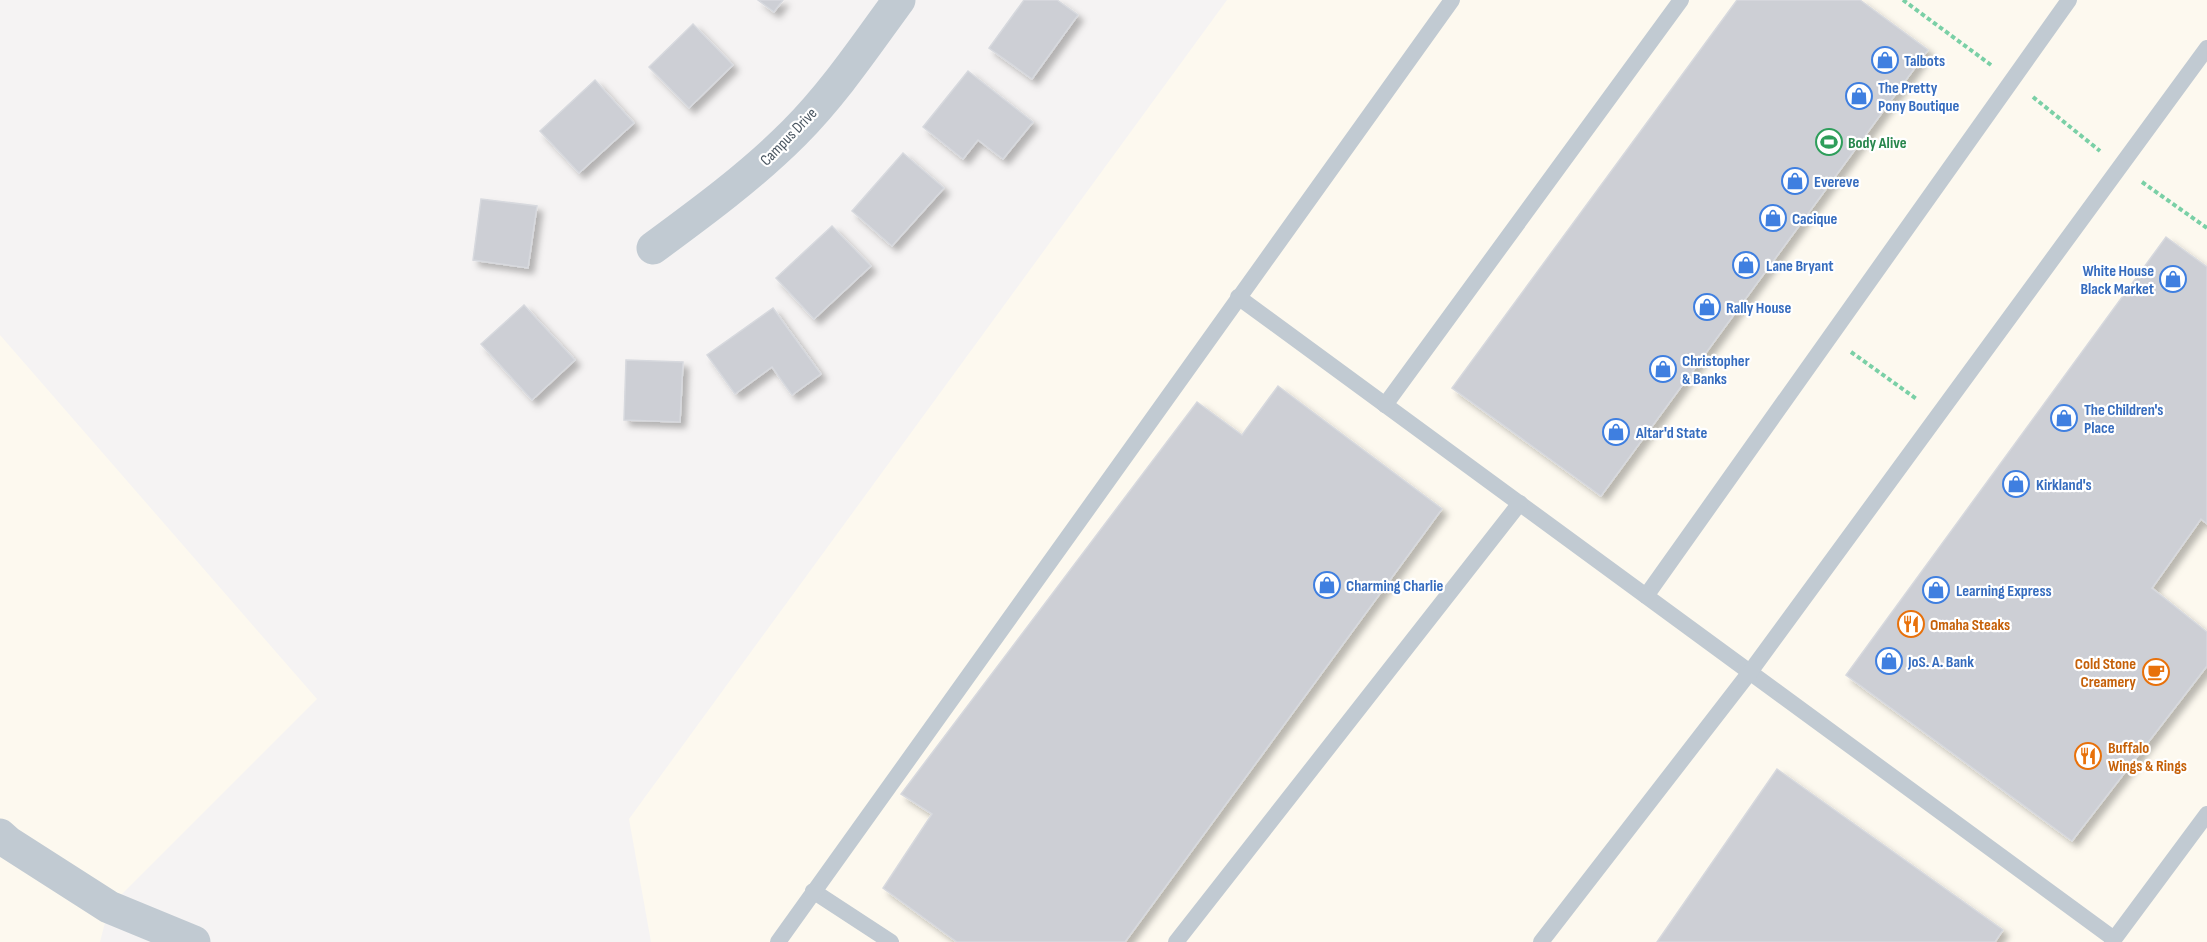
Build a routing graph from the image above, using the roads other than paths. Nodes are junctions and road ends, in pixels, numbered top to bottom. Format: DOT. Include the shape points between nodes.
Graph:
graph roads {
  1 [pos="899,0"];
  2 [pos="1452,0"];
  3 [pos="1681,0"];
  4 [pos="2069,0"];
  5 [pos="2207,48"];
  6 [pos="653,248"];
  7 [pos="1238,297"];
  8 [pos="1385,405"];
  9 [pos="1520,503"];
  10 [pos="1646,596"];
  11 [pos="1749,672"];
  12 [pos="2207,814"];
  13 [pos="0,835"];
  14 [pos="813,891"];
  15 [pos="2113,940"];
  16 [pos="194,942"];
  17 [pos="777,942"];
  18 [pos="891,942"];
  19 [pos="1176,942"];
  20 [pos="1541,942"];
  1 -- 6 [label="street, Campus Drive" via="848,70 796,131 746,178"];
  2 -- 7 [label="lane"];
  3 -- 8 [label="lane"];
  4 -- 10 [label="lane"];
  5 -- 11 [label="lane"];
  7 -- 8 [label="lane"];
  7 -- 14 [label="lane"];
  8 -- 9 [label="lane"];
  9 -- 10 [label="lane"];
  9 -- 19 [label="lane"];
  10 -- 11 [label="lane"];
  11 -- 15 [label="lane"];
  11 -- 20 [label="lane"];
  12 -- 15 [label="lane"];
  13 -- 16 [label="street" via="109,907"];
  14 -- 17 [label="lane"];
  14 -- 18 [label="lane"];
}
